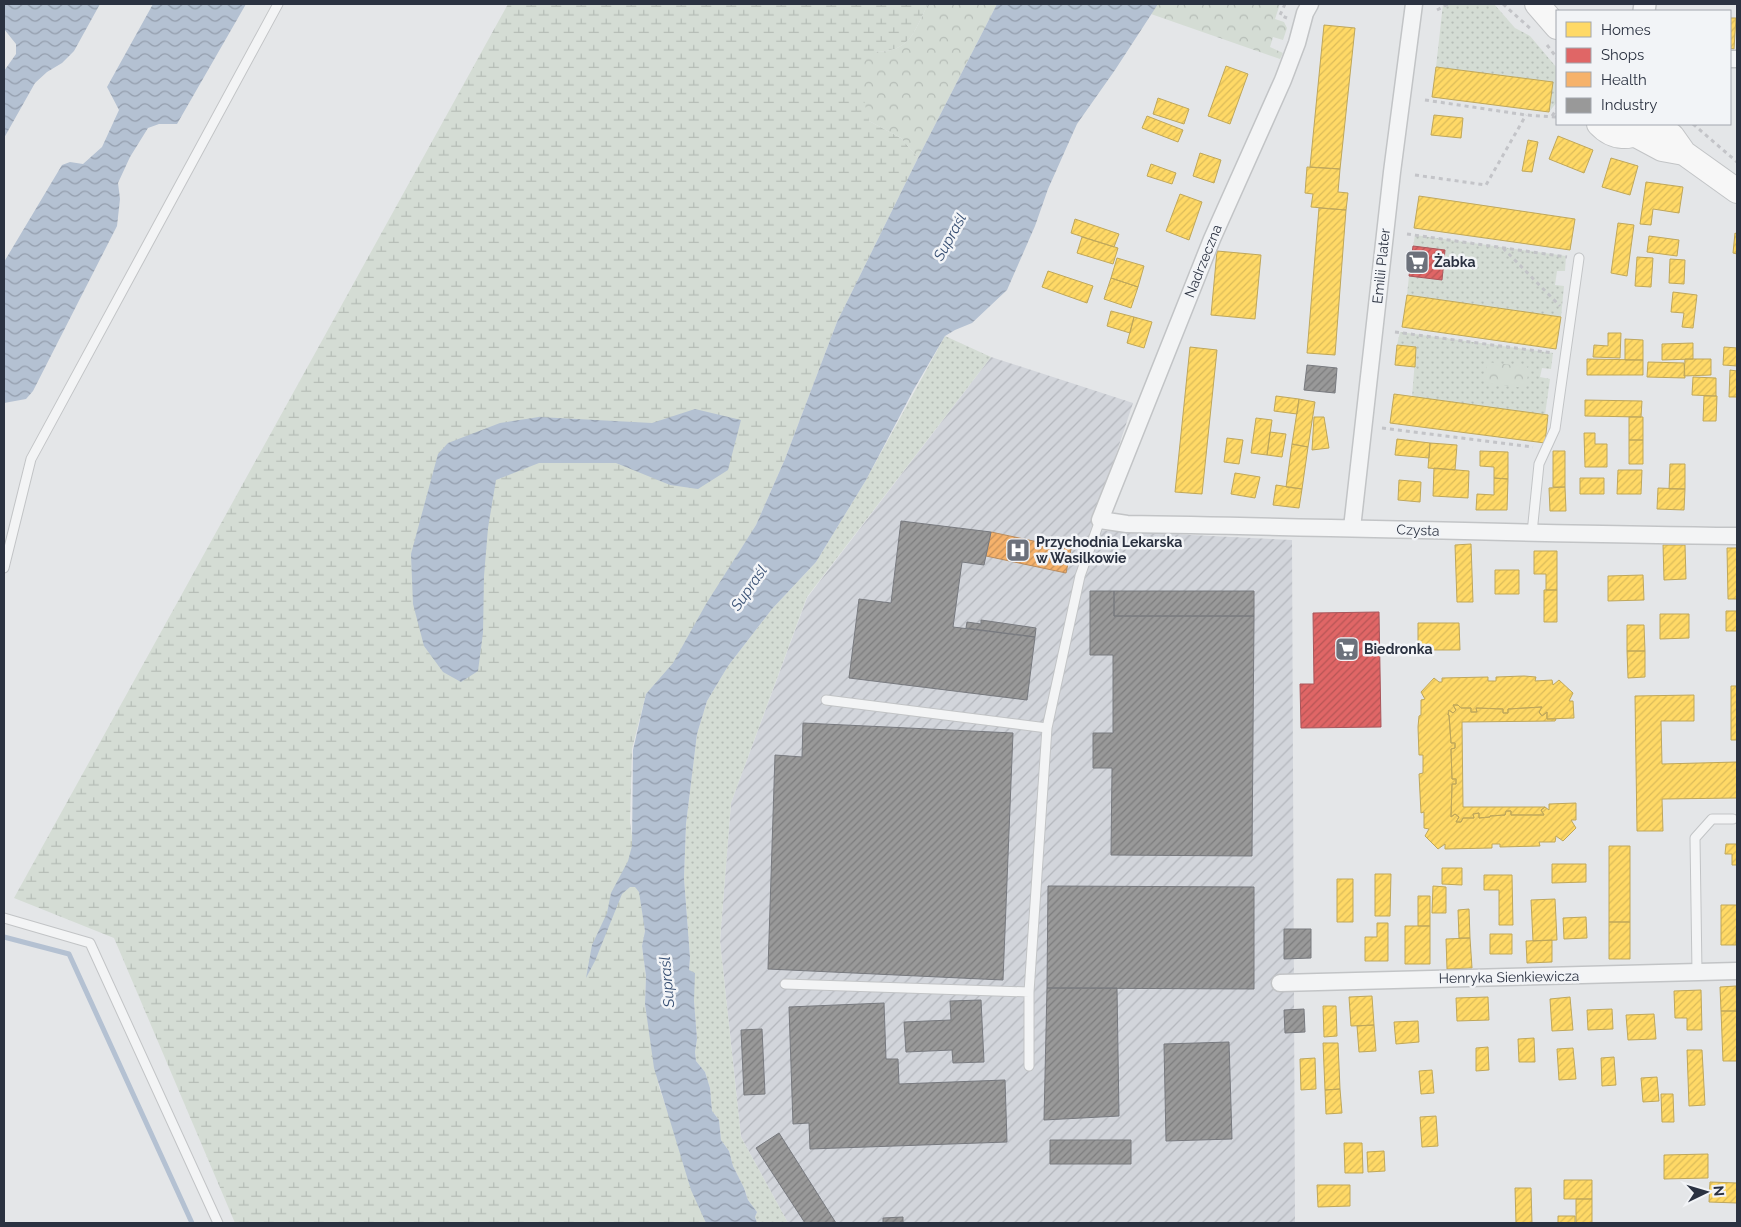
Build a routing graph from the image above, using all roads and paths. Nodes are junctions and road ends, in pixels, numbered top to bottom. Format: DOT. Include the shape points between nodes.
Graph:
graph roads {
  1 [pos="278,4"];
  2 [pos="1310,4"];
  3 [pos="1414,4"];
  4 [pos="1448,4"];
  5 [pos="1537,4"];
  6 [pos="1437,10"];
  7 [pos="1556,26"];
  8 [pos="1425,100"];
  9 [pos="1556,111"];
  10 [pos="1526,114"];
  11 [pos="1552,117"];
  12 [pos="1556,117"];
  13 [pos="1600,125"];
  14 [pos="1658,125"];
  15 [pos="1694,125"];
  16 [pos="1639,129"];
  17 [pos="1684,153"];
  18 [pos="1737,162"];
  19 [pos="1415,175"];
  20 [pos="1737,191"];
  21 [pos="1407,234"];
  22 [pos="1503,247"];
  23 [pos="1579,258"];
  24 [pos="1571,317"];
  25 [pos="1395,332"];
  26 [pos="1565,355"];
  27 [pos="1382,428"];
  28 [pos="1547,449"];
  29 [pos="1100,520"];
  30 [pos="1352,528"];
  31 [pos="1532,533"];
  32 [pos="1737,536"];
  33 [pos="4,568"];
  34 [pos="826,700"];
  35 [pos="1047,728"];
  36 [pos="1732,819"];
  37 [pos="4,918"];
  38 [pos="1737,971"];
  39 [pos="1697,972"];
  40 [pos="1280,983"];
  41 [pos="785,984"];
  42 [pos="1029,992"];
  43 [pos="1029,1066"];
  44 [pos="218,1223"];
  1 -- 33 [label="lane" via="31,459"];
  2 -- 29 [label="street, Nadrzeczna" via="1283,80 1212,239"];
  3 -- 30 [label="street, Emilii Plater"];
  4 -- 6 [label="path"];
  5 -- 7 [label="main road"];
  8 -- 10 [label="path"];
  9 -- 11 [label="path"];
  10 -- 11 [label="path"];
  10 -- 19 [label="path" via="1486,185"];
  11 -- 12 [label="path"];
  13 -- 16 [label="main road" via="1615,136 1625,137"];
  14 -- 17 [label="main road" via="1672,136"];
  15 -- 18 [label="path"];
  16 -- 17 [label="main road" via="1662,149"];
  17 -- 20 [label="main road"];
  21 -- 22 [label="path"];
  22 -- 23 [label="path"];
  22 -- 24 [label="path"];
  23 -- 24 [label="lane"];
  24 -- 26 [label="lane"];
  25 -- 26 [label="path"];
  26 -- 28 [label="lane" via="1555,429"];
  27 -- 28 [label="path"];
  28 -- 31 [label="lane" via="1539,464"];
  29 -- 30 [label="street, Czysta" via="1127,524"];
  29 -- 35 [label="lane" via="1080,576"];
  30 -- 31 [label="street, Czysta"];
  31 -- 32 [label="street, Czysta"];
  34 -- 35 [label="lane"];
  35 -- 42 [label="lane"];
  36 -- 39 [label="lane" via="1712,819 1695,838"];
  37 -- 44 [label="lane" via="90,943"];
  38 -- 39 [label="street, Henryka Sienkiewicza"];
  39 -- 40 [label="street, Henryka Sienkiewicza"];
  41 -- 42 [label="lane"];
  42 -- 43 [label="lane"];
}
